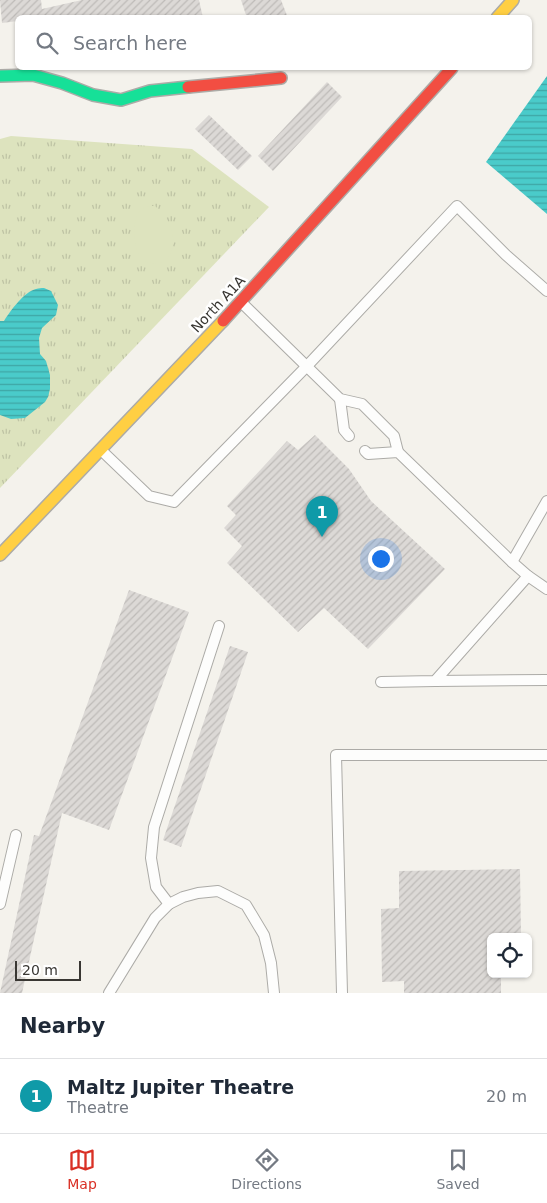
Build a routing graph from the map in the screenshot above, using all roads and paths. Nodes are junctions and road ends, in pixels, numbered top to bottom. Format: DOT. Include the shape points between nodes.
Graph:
graph roads {
  1 [pos="513,0"];
  2 [pos="500,15"];
  3 [pos="450,70"];
  4 [pos="0,76"];
  5 [pos="281,78"];
  6 [pos="547,291"];
  7 [pos="241,302"];
  8 [pos="306,366"];
  9 [pos="340,399"];
  10 [pos="349,436"];
  11 [pos="100,450"];
  12 [pos="365,451"];
  13 [pos="398,452"];
  14 [pos="547,501"];
  15 [pos="0,555"];
  16 [pos="512,562"];
  17 [pos="528,576"];
  18 [pos="547,589"];
  19 [pos="219,626"];
  20 [pos="547,680"];
  21 [pos="435,681"];
  22 [pos="381,682"];
  23 [pos="547,755"];
  24 [pos="16,835"];
  25 [pos="0,904"];
  26 [pos="169,904"];
  27 [pos="109,993"];
  28 [pos="274,993"];
  29 [pos="342,993"];
  1 -- 2 [label="street"];
  3 -- 7 [label="street, North A1A"];
  4 -- 5 [label="street" via="33,75 93,95 120,100 150,91"];
  6 -- 8 [label="lane" via="456,206"];
  7 -- 8 [label="lane"];
  7 -- 11 [label="street, North A1A"];
  8 -- 9 [label="lane"];
  8 -- 11 [label="lane" via="174,502 149,496"];
  9 -- 10 [label="lane" via="344,430"];
  9 -- 13 [label="lane" via="362,404 394,436"];
  11 -- 15 [label="street, North A1A"];
  12 -- 13 [label="lane" via="368,454"];
  13 -- 16 [label="lane"];
  14 -- 16 [label="lane"];
  16 -- 17 [label="lane"];
  17 -- 18 [label="lane"];
  17 -- 21 [label="lane"];
  19 -- 26 [label="lane" via="154,827 151,858 156,887"];
  20 -- 21 [label="lane"];
  21 -- 22 [label="lane"];
  23 -- 29 [label="lane" via="336,755"];
  24 -- 25 [label="lane"];
  26 -- 27 [label="lane" via="155,918"];
  26 -- 28 [label="lane" via="198,893 218,891 246,905 264,936"];
}
